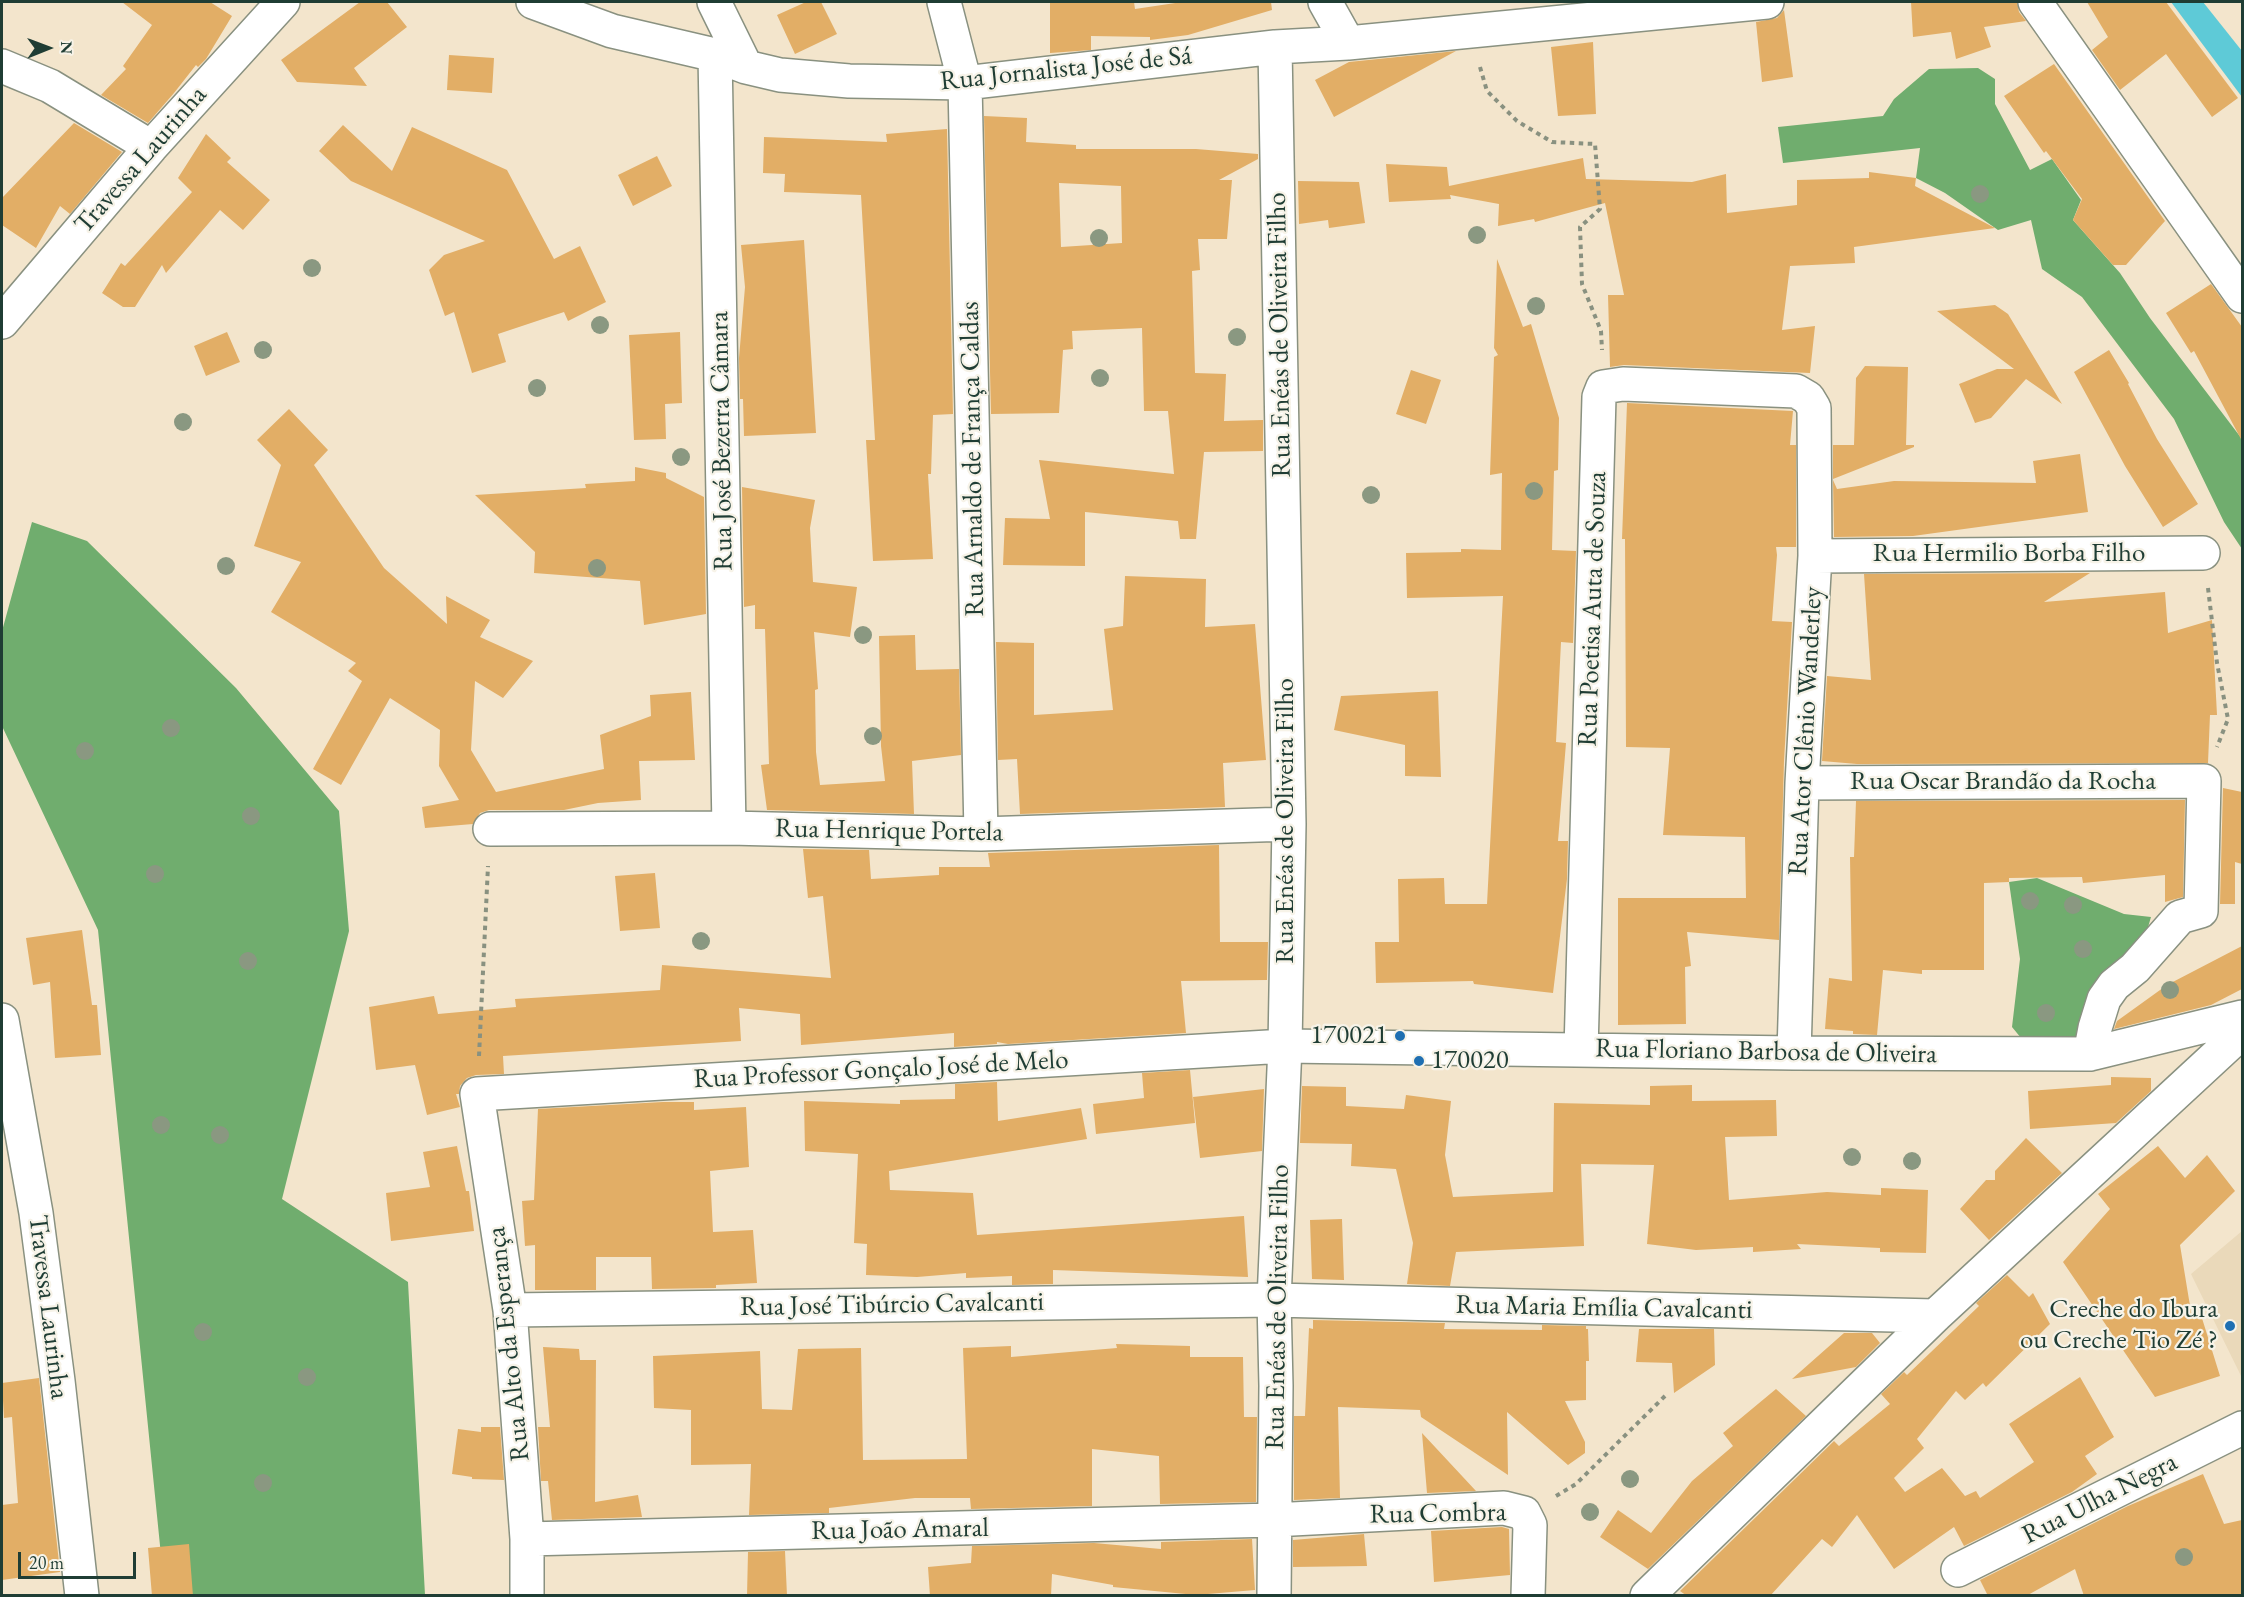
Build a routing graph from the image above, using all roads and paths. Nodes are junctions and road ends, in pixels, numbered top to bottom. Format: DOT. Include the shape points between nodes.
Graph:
graph roads {
  1 [pos="283,2"];
  2 [pos="533,2"];
  3 [pos="714,2"];
  4 [pos="944,2"];
  5 [pos="1325,2"];
  6 [pos="1767,2"];
  7 [pos="2035,2"];
  8 [pos="1470,32"];
  9 [pos="1348,43"];
  10 [pos="1275,47"];
  11 [pos="715,55"];
  12 [pos="2,66"];
  13 [pos="746,67"];
  14 [pos="965,83"];
  15 [pos="151,147"];
  16 [pos="2242,296"];
  17 [pos="2,322"];
  18 [pos="1604,387"];
  19 [pos="2203,553"];
  20 [pos="1815,556"];
  21 [pos="2204,782"];
  22 [pos="1802,783"];
  23 [pos="1289,824"];
  24 [pos="729,828"];
  25 [pos="490,829"];
  26 [pos="981,834"];
  27 [pos="2242,1017"];
  28 [pos="2,1020"];
  29 [pos="2242,1032"];
  30 [pos="1285,1046"];
  31 [pos="1581,1050"];
  32 [pos="1794,1053"];
  33 [pos="2090,1054"];
  34 [pos="477,1094"];
  35 [pos="1274,1300"];
  36 [pos="510,1310"];
  37 [pos="1935,1316"];
  38 [pos="1666,1395"];
  39 [pos="2242,1428"];
  40 [pos="1524,1513"];
  41 [pos="1273,1520"];
  42 [pos="527,1539"];
  43 [pos="1958,1570"];
  44 [pos="82,1596"];
  45 [pos="527,1596"];
  46 [pos="1274,1596"];
  47 [pos="1528,1596"];
  48 [pos="1647,1596"];
  1 -- 15 [label="street, Travessa Laurinha"];
  2 -- 11 [label="street, Rua Jornalista José de Sá" via="612,32"];
  3 -- 13 [label="street"];
  4 -- 14 [label="street, Rua Arnaldo de França Caldas"];
  5 -- 9 [label="street"];
  6 -- 8 [label="street, Rua Jornalista José de Sá"];
  7 -- 16 [label="street"];
  8 -- 9 [label="street, Rua Jornalista José de Sá"];
  8 -- 18 [label="path" via="1487,91 1517,122 1552,142 1595,144 1600,209 1580,227 1582,284 1601,332"];
  9 -- 10 [label="street, Rua Jornalista José de Sá"];
  10 -- 14 [label="street, Rua Jornalista José de Sá"];
  10 -- 23 [label="street, Rua Enéas de Oliveira Filho"];
  11 -- 13 [label="street, Rua Jornalista José de Sá"];
  11 -- 24 [label="street, Rua José Bezerra Câmara"];
  12 -- 15 [label="street" via="50,86"];
  13 -- 14 [label="street, Rua Jornalista José de Sá" via="780,75 849,81"];
  14 -- 26 [label="street, Rua Arnaldo de França Caldas"];
  15 -- 17 [label="street, Travessa Laurinha"];
  18 -- 20 [label="street, Rua Ator Clênio Wanderley" via="1623,384 1796,391 1808,398 1814,408"];
  18 -- 31 [label="street, Rua Poetisa Auta de Souza" via="1599,397"];
  19 -- 20 [label="street, Rua Hermilio Borba Filho"];
  19 -- 21 [label="path" via="2228,719"];
  20 -- 22 [label="street, Rua Ator Clênio Wanderley"];
  21 -- 22 [label="street, Rua Oscar Brandão da Rocha"];
  21 -- 33 [label="street" via="2201,911 2180,917 2135,968 2114,985 2104,999"];
  22 -- 32 [label="street, Rua Ator Clênio Wanderley"];
  23 -- 26 [label="street, Rua Henrique Portela"];
  23 -- 30 [label="street, Rua Enéas de Oliveira Filho"];
  24 -- 25 [label="street, Rua Henrique Portela"];
  24 -- 26 [label="street, Rua Henrique Portela"];
  25 -- 34 [label="path"];
  27 -- 33 [label="street, Rua Floriano Barbosa de Oliveira"];
  28 -- 44 [label="street, Travessa Laurinha" via="36,1213"];
  29 -- 37 [label="street"];
  30 -- 31 [label="street, Rua Floriano Barbosa de Oliveira"];
  30 -- 34 [label="street, Rua Professor Gonçalo José de Melo"];
  30 -- 35 [label="street, Rua Enéas de Oliveira Filho"];
  31 -- 32 [label="street, Rua Floriano Barbosa de Oliveira"];
  32 -- 33 [label="street, Rua Floriano Barbosa de Oliveira"];
  34 -- 36 [label="street, Rua Alto da Esperança"];
  35 -- 36 [label="street, Rua José Tibúrcio Cavalcanti"];
  35 -- 37 [label="street, Rua Maria Emília Cavalcanti"];
  35 -- 41 [label="street, Rua Enéas de Oliveira Filho"];
  36 -- 42 [label="street, Rua Alto da Esperança"];
  37 -- 48 [label="street"];
  38 -- 40 [label="path, Rua Combra" via="1576,1484"];
  39 -- 43 [label="street, Rua Ulha Negra"];
  40 -- 41 [label="street, Rua Combra" via="1504,1508"];
  40 -- 47 [label="street" via="1530,1525"];
  41 -- 42 [label="street, Rua João Amaral"];
  41 -- 46 [label="street, Rua Enéas de Oliveira Filho"];
  42 -- 45 [label="street, Rua Alto da Esperança"];
}
